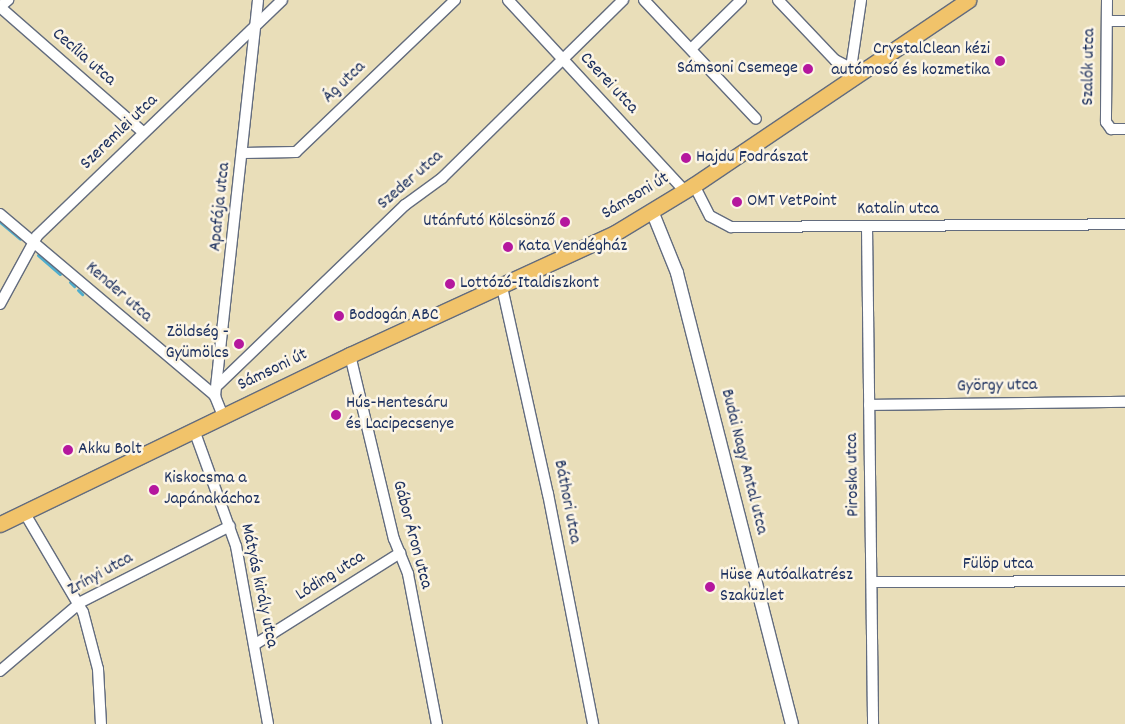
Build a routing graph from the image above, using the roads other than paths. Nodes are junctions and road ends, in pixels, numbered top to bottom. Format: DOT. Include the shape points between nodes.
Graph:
graph roads {
  1 [pos="8,0"];
  2 [pos="258,0"];
  3 [pos="282,0"];
  4 [pos="455,0"];
  5 [pos="508,0"];
  6 [pos="623,0"];
  7 [pos="644,0"];
  8 [pos="741,0"];
  9 [pos="778,0"];
  10 [pos="861,0"];
  11 [pos="968,0"];
  12 [pos="1107,0"];
  13 [pos="0,7"];
  14 [pos="1106,21"];
  15 [pos="1125,21"];
  16 [pos="256,25"];
  17 [pos="692,49"];
  18 [pos="563,59"];
  19 [pos="853,72"];
  20 [pos="756,119"];
  21 [pos="1120,129"];
  22 [pos="144,133"];
  23 [pos="243,153"];
  24 [pos="689,188"];
  25 [pos="652,211"];
  26 [pos="0,214"];
  27 [pos="1125,224"];
  28 [pos="867,226"];
  29 [pos="32,242"];
  30 [pos="502,287"];
  31 [pos="0,304"];
  32 [pos="350,355"];
  33 [pos="218,385"];
  34 [pos="215,396"];
  35 [pos="1125,402"];
  36 [pos="869,405"];
  37 [pos="223,416"];
  38 [pos="194,430"];
  39 [pos="24,512"];
  40 [pos="0,524"];
  41 [pos="230,526"];
  42 [pos="400,553"];
  43 [pos="1125,581"];
  44 [pos="872,582"];
  45 [pos="79,604"];
  46 [pos="254,645"];
  47 [pos="0,671"];
  48 [pos="101,724"];
  49 [pos="268,724"];
  50 [pos="437,724"];
  51 [pos="593,724"];
  52 [pos="792,724"];
  53 [pos="873,724"];
  1 -- 13 [label="street"];
  2 -- 16 [label="street, Apafája utca"];
  3 -- 16 [label="street, Szeremlei utca"];
  4 -- 23 [label="street, Ág utca" via="294,153"];
  5 -- 18 [label="street, Cserei utca"];
  6 -- 18 [label="street, Szeder utca"];
  7 -- 17 [label="street"];
  8 -- 17 [label="street"];
  9 -- 19 [label="street" via="835,60"];
  10 -- 19 [label="street"];
  11 -- 19 [label="main road, Sámsoni út"];
  12 -- 14 [label="street, Szalók utca"];
  13 -- 22 [label="street, Cecília utca"];
  14 -- 15 [label="street"];
  14 -- 21 [label="street, Szalók utca" via="1106,121 1109,128"];
  16 -- 22 [label="street, Szeremlei utca"];
  16 -- 23 [label="street, Apafája utca"];
  17 -- 20 [label="street"];
  18 -- 24 [label="street, Cserei utca"];
  18 -- 33 [label="street, Szeder utca" via="442,178 405,205"];
  19 -- 24 [label="main road, Sámsoni út"];
  22 -- 29 [label="street, Szeremlei utca"];
  23 -- 33 [label="street, Apafája utca"];
  24 -- 25 [label="main road, Sámsoni út"];
  24 -- 28 [label="street, Katalin utca" via="708,214 727,227"];
  25 -- 30 [label="main road, Sámsoni út" via="616,233"];
  25 -- 52 [label="street, Budai Nagy Antal utca" via="676,273"];
  26 -- 29 [label="street, Kender utca"];
  27 -- 28 [label="street, Katalin utca"];
  28 -- 36 [label="street, Piroska utca"];
  29 -- 31 [label="street, Szeremlei utca"];
  29 -- 34 [label="street, Kender utca"];
  30 -- 32 [label="main road, Sámsoni út"];
  30 -- 51 [label="street, Báthori utca" via="548,494"];
  32 -- 37 [label="main road, Sámsoni út"];
  32 -- 42 [label="street, Gábor Áron utca"];
  33 -- 34 [label="street, Apafája utca"];
  34 -- 37 [label="street"];
  35 -- 36 [label="street, György utca"];
  36 -- 44 [label="street, Piroska utca"];
  37 -- 38 [label="main road, Sámsoni út"];
  38 -- 39 [label="main road, Sámsoni út"];
  38 -- 41 [label="street, Mátyás király utca"];
  39 -- 40 [label="main road, Sámsoni út"];
  39 -- 45 [label="street"];
  41 -- 45 [label="street, Zrínyi utca"];
  41 -- 46 [label="street, Mátyás király utca"];
  42 -- 46 [label="street, Lóding utca"];
  42 -- 50 [label="street, Gábor Áron utca" via="408,574"];
  43 -- 44 [label="street, Fülöp utca"];
  44 -- 53 [label="street, Piroska utca"];
  45 -- 47 [label="street, Zrínyi utca"];
  45 -- 48 [label="street" via="97,660"];
  46 -- 49 [label="street, Mátyás király utca"];
}
